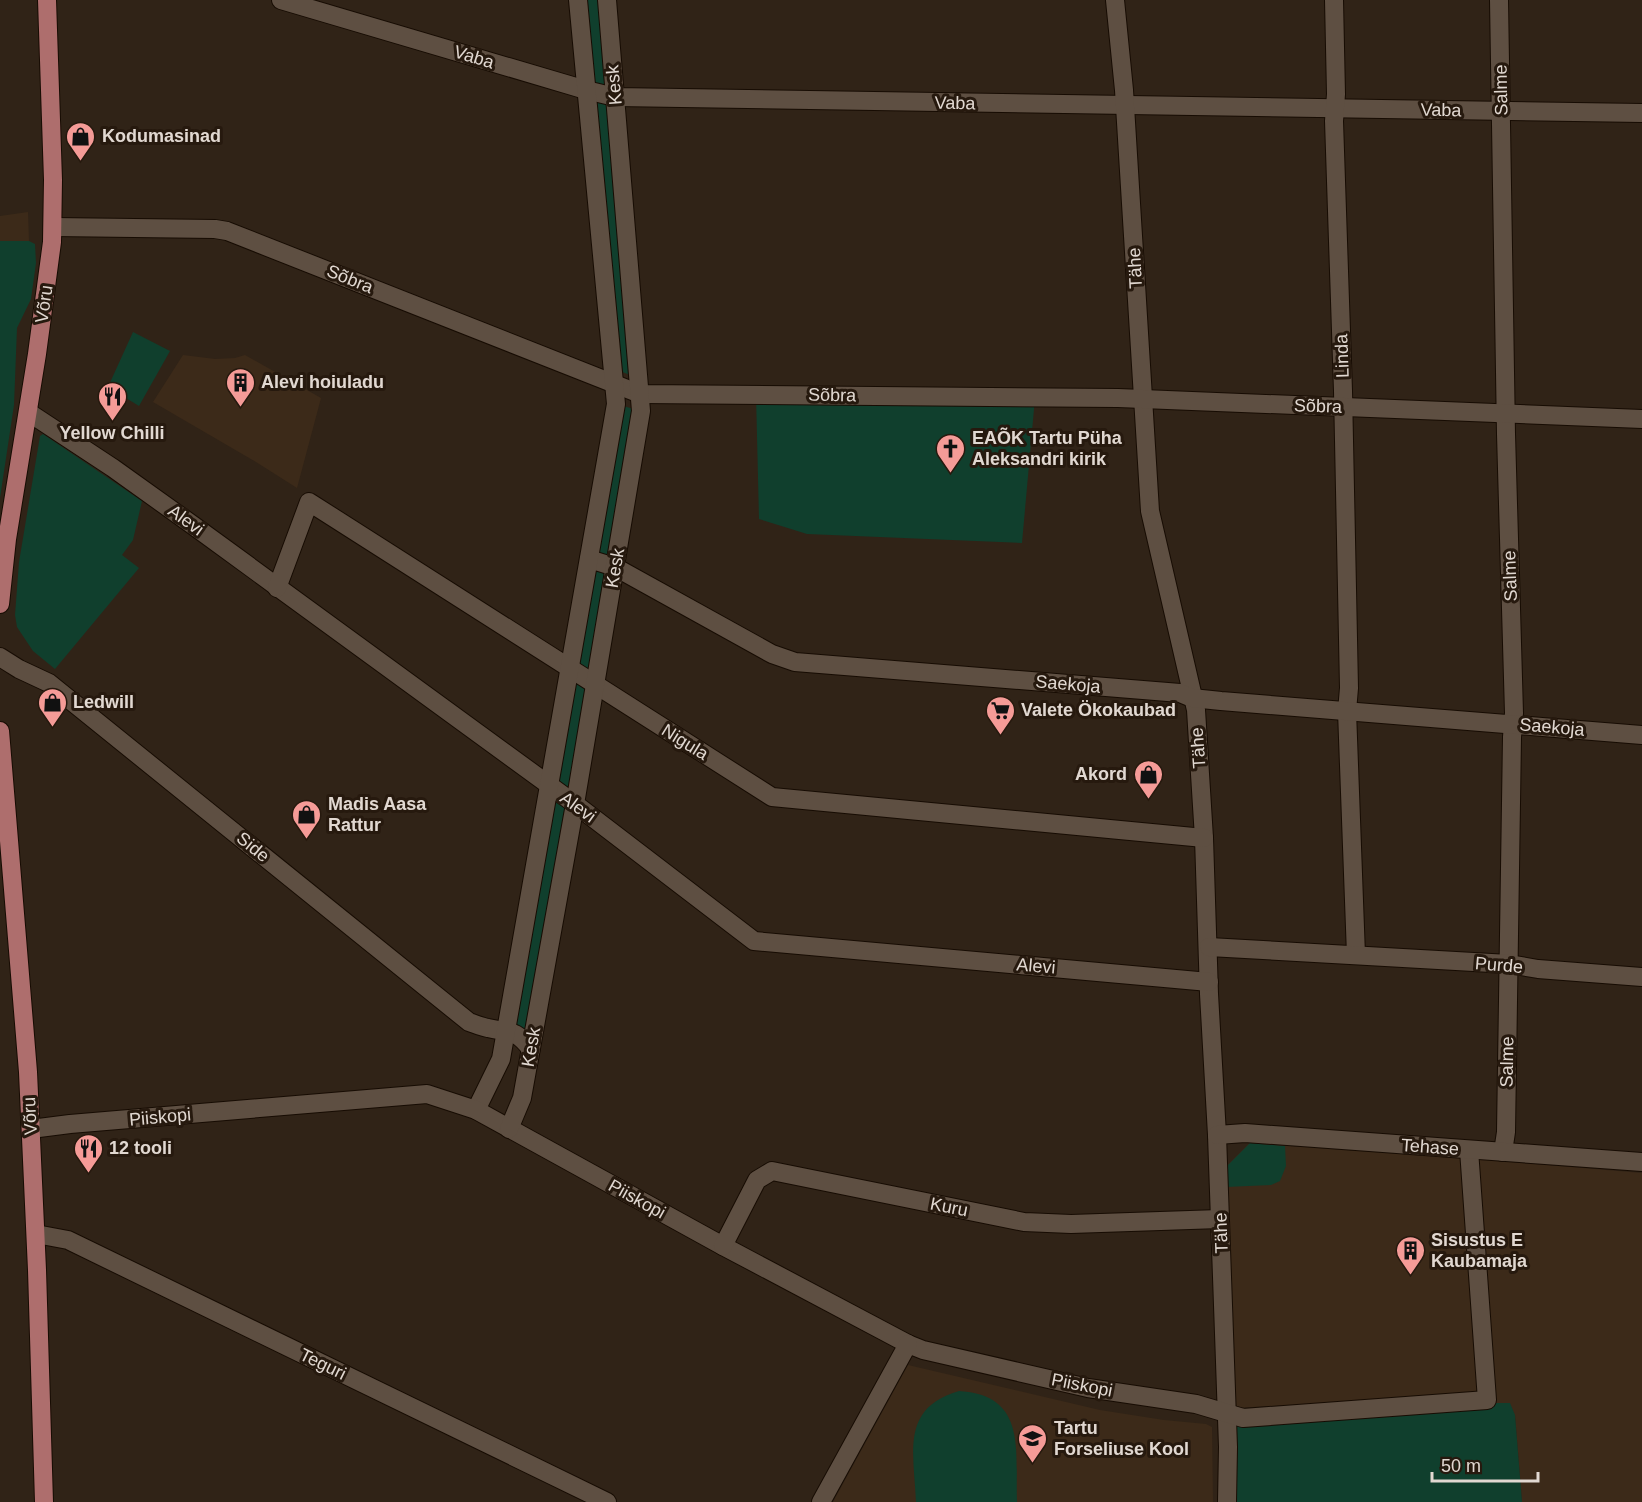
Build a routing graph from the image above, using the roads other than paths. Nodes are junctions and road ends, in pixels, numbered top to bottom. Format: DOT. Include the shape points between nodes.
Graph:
graph roads {
  1 [pos="47,0"];
  2 [pos="281,0"];
  3 [pos="578,0"];
  4 [pos="607,0"];
  5 [pos="1115,0"];
  6 [pos="1334,0"];
  7 [pos="1499,0"];
  8 [pos="586,90"];
  9 [pos="615,97"];
  10 [pos="1125,106"];
  11 [pos="1335,109"];
  12 [pos="1501,111"];
  13 [pos="1642,113"];
  14 [pos="53,227"];
  15 [pos="614,385"];
  16 [pos="640,394"];
  17 [pos="1143,399"];
  18 [pos="1344,407"];
  19 [pos="28,412"];
  20 [pos="1506,414"];
  21 [pos="1642,419"];
  22 [pos="589,559"];
  23 [pos="615,567"];
  24 [pos="277,588"];
  25 [pos="0,604"];
  26 [pos="0,657"];
  27 [pos="570,670"];
  28 [pos="595,684"];
  29 [pos="1192,698"];
  30 [pos="1347,711"];
  31 [pos="1513,724"];
  32 [pos="0,731"];
  33 [pos="1642,735"];
  34 [pos="549,786"];
  35 [pos="575,804"];
  36 [pos="1204,838"];
  37 [pos="1209,947"];
  38 [pos="1356,955"];
  39 [pos="1509,964"];
  40 [pos="1642,977"];
  41 [pos="1209,982"];
  42 [pos="507,1030"];
  43 [pos="531,1049"];
  44 [pos="476,1110"];
  45 [pos="509,1128"];
  46 [pos="31,1130"];
  47 [pos="1217,1135"];
  48 [pos="1469,1150"];
  49 [pos="1503,1152"];
  50 [pos="1642,1162"];
  51 [pos="1220,1219"];
  52 [pos="36,1234"];
  53 [pos="723,1246"];
  54 [pos="908,1344"];
  55 [pos="1227,1413"];
  56 [pos="44,1502"];
  57 [pos="607,1502"];
  58 [pos="821,1502"];
  59 [pos="1227,1502"];
  1 -- 14 [label="main road, Võru"];
  2 -- 8 [label="street, Vaba"];
  3 -- 8 [label="street, Kesk"];
  4 -- 9 [label="street, Kesk"];
  5 -- 10 [label="street, Tähe"];
  6 -- 11 [label="street, Linda"];
  7 -- 12 [label="street, Salme"];
  8 -- 9 [label="street, Vaba"];
  8 -- 15 [label="street, Kesk"];
  9 -- 10 [label="street, Vaba"];
  9 -- 16 [label="street, Kesk"];
  10 -- 11 [label="street, Vaba"];
  10 -- 17 [label="street, Tähe"];
  11 -- 12 [label="street, Vaba"];
  11 -- 18 [label="street, Linda"];
  12 -- 13 [label="street, Vaba"];
  12 -- 20 [label="street, Salme"];
  14 -- 15 [label="street, Sõbra" via="227,231"];
  14 -- 19 [label="main road, Võru"];
  15 -- 16 [label="street, Sõbra"];
  15 -- 22 [label="street, Kesk" via="616,404"];
  16 -- 17 [label="street, Sõbra"];
  16 -- 23 [label="street, Kesk" via="641,411"];
  17 -- 18 [label="street, Sõbra"];
  17 -- 29 [label="street, Tähe" via="1150,511"];
  18 -- 20 [label="street, Sõbra"];
  18 -- 30 [label="street, Linda"];
  19 -- 24 [label="street, Alevi" via="113,468"];
  19 -- 25 [label="main road, Võru"];
  20 -- 21 [label="street, Sõbra"];
  20 -- 31 [label="street, Salme"];
  22 -- 23 [label="street, Saekoja"];
  22 -- 27 [label="street, Kesk"];
  23 -- 28 [label="street, Kesk"];
  23 -- 29 [label="street, Saekoja" via="772,654 795,662 1180,693"];
  24 -- 27 [label="street, Nigula" via="309,502"];
  24 -- 34 [label="street, Alevi"];
  26 -- 42 [label="street, Side" via="49,683 469,1022"];
  27 -- 28 [label="street, Nigula"];
  27 -- 34 [label="street, Kesk"];
  28 -- 35 [label="street, Kesk"];
  28 -- 36 [label="street, Nigula" via="772,797"];
  29 -- 30 [label="street, Saekoja"];
  29 -- 36 [label="street, Tähe"];
  30 -- 31 [label="street, Saekoja"];
  30 -- 38 [label="street"];
  31 -- 33 [label="street, Saekoja"];
  31 -- 39 [label="street, Salme"];
  32 -- 46 [label="main road, Võru"];
  34 -- 35 [label="street, Alevi"];
  34 -- 42 [label="street, Kesk"];
  35 -- 41 [label="street, Alevi" via="754,941"];
  35 -- 43 [label="street, Kesk"];
  36 -- 37 [label="street, Tähe"];
  37 -- 38 [label="street, Purde"];
  37 -- 41 [label="street, Tähe"];
  38 -- 39 [label="street, Purde"];
  39 -- 40 [label="street, Purde"];
  39 -- 49 [label="street, Salme"];
  41 -- 47 [label="street, Tähe"];
  42 -- 43 [label="street" via="520,1035"];
  42 -- 44 [label="street, Kesk" via="501,1059"];
  43 -- 45 [label="street, Kesk" via="522,1098"];
  44 -- 45 [label="street, Piiskopi"];
  44 -- 46 [label="street, Piiskopi" via="427,1094"];
  45 -- 53 [label="street, Piiskopi"];
  46 -- 52 [label="main road, Võru"];
  47 -- 48 [label="street, Tehase" via="1245,1132"];
  47 -- 51 [label="street, Tähe"];
  48 -- 49 [label="street, Tehase"];
  48 -- 55 [label="street, Piiskopi" via="1487,1400 1243,1418"];
  49 -- 50 [label="street, Tehase"];
  51 -- 53 [label="street, Kuru" via="1024,1222 772,1171 757,1180"];
  51 -- 55 [label="street, Tähe"];
  52 -- 56 [label="main road, Võru"];
  52 -- 57 [label="street, Teguri" via="69,1240"];
  53 -- 54 [label="street, Piiskopi"];
  54 -- 55 [label="street, Piiskopi" via="1088,1388 1196,1404"];
  54 -- 58 [label="street"];
  55 -- 59 [label="street, Tähe"];
}
